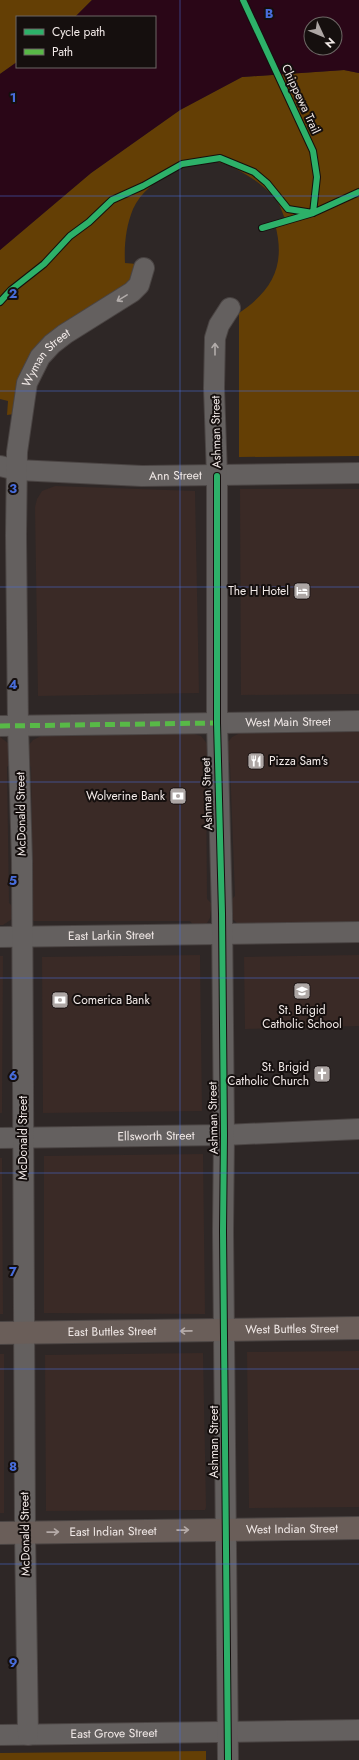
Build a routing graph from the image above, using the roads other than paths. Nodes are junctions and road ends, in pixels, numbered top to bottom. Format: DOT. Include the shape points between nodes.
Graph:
graph roads {
  1 [pos="144,268"];
  2 [pos="230,308"];
  3 [pos="8,468"];
  4 [pos="359,473"];
  5 [pos="217,476"];
  6 [pos="359,721"];
  7 [pos="217,723"];
  8 [pos="9,726"];
  9 [pos="359,932"];
  10 [pos="222,934"];
  11 [pos="22,936"];
  12 [pos="0,937"];
  13 [pos="359,1129"];
  14 [pos="224,1135"];
  15 [pos="0,1138"];
  16 [pos="23,1138"];
  17 [pos="359,1328"];
  18 [pos="225,1330"];
  19 [pos="0,1333"];
  20 [pos="25,1333"];
  21 [pos="359,1528"];
  22 [pos="226,1530"];
  23 [pos="0,1532"];
  24 [pos="25,1532"];
  25 [pos="359,1730"];
  26 [pos="227,1732"];
  27 [pos="0,1735"];
  28 [pos="28,1735"];
  29 [pos="228,1760"];
  1 -- 3 [label="street, Wyman Street, one-way" via="139,285 132,292 65,334 40,357 27,383 20,425"];
  5 -- 2 [label="street, Ashman Street, one-way" via="215,338 219,325"];
  3 -- 5 [label="street, Ann Street" via="87,474"];
  3 -- 8 [label="street, McDonald Street"];
  4 -- 5 [label="street, Ann Street"];
  5 -- 7 [label="street, Ashman Street"];
  6 -- 7 [label="street, West Main Street"];
  7 -- 8 [label="street, West Main Street"];
  7 -- 10 [label="street, Ashman Street"];
  8 -- 11 [label="street, McDonald Street"];
  9 -- 10 [label="street, East Larkin Street"];
  10 -- 11 [label="street, East Larkin Street"];
  10 -- 14 [label="street, Ashman Street"];
  11 -- 12 [label="street, East Larkin Street"];
  11 -- 16 [label="street, McDonald Street"];
  13 -- 14 [label="street, Ellsworth Street"];
  14 -- 16 [label="street, Ellsworth Street"];
  14 -- 18 [label="street, Ashman Street"];
  15 -- 16 [label="street, Ellsworth Street"];
  16 -- 20 [label="street, McDonald Street"];
  17 -- 18 [label="highway, West Buttles Street"];
  18 -- 20 [label="highway, East Buttles Street, one-way"];
  18 -- 22 [label="street, Ashman Street"];
  19 -- 20 [label="highway, East Buttles Street"];
  20 -- 24 [label="street, McDonald Street"];
  21 -- 22 [label="highway, West Indian Street"];
  24 -- 22 [label="highway, East Indian Street, one-way"];
  22 -- 26 [label="street, Ashman Street"];
  23 -- 24 [label="highway, East Indian Street"];
  24 -- 28 [label="street, McDonald Street"];
  25 -- 26 [label="street, East Grove Street"];
  26 -- 28 [label="street, East Grove Street"];
  26 -- 29 [label="street, Ashman Street"];
  27 -- 28 [label="street, East Grove Street"];
}
